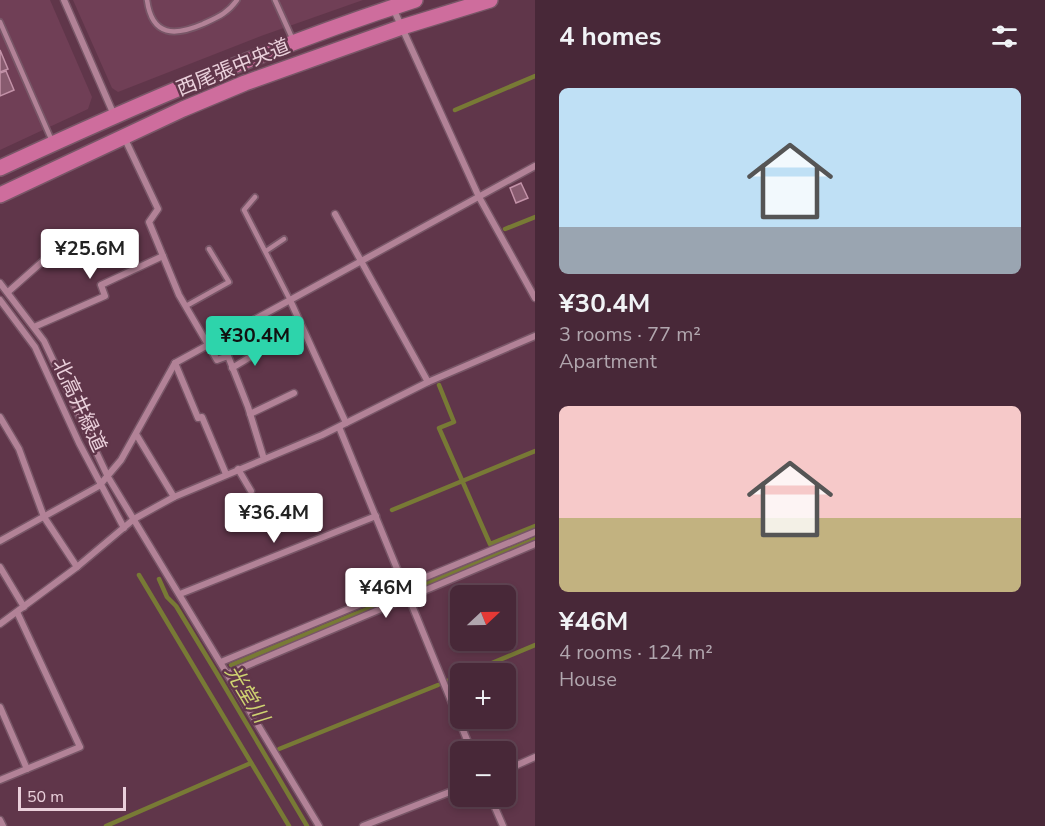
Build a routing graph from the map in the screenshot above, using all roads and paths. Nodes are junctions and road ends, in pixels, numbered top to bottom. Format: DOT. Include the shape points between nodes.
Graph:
graph roads {
  1 [pos="64,0"];
  2 [pos="147,0"];
  3 [pos="237,0"];
  4 [pos="275,0"];
  5 [pos="415,0"];
  6 [pos="490,0"];
  7 [pos="393,7"];
  8 [pos="0,22"];
  9 [pos="402,27"];
  10 [pos="294,43"];
  11 [pos="114,116"];
  12 [pos="123,136"];
  13 [pos="53,144"];
  14 [pos="535,166"];
  15 [pos="0,168"];
  16 [pos="0,195"];
  17 [pos="255,197"];
  18 [pos="479,197"];
  19 [pos="335,214"];
  20 [pos="284,239"];
  21 [pos="209,249"];
  22 [pos="266,251"];
  23 [pos="163,256"];
  24 [pos="43,261"];
  25 [pos="362,261"];
  26 [pos="0,283"];
  27 [pos="8,292"];
  28 [pos="535,298"];
  29 [pos="0,300"];
  30 [pos="290,300"];
  31 [pos="186,306"];
  32 [pos="34,327"];
  33 [pos="239,329"];
  34 [pos="535,336"];
  35 [pos="209,345"];
  36 [pos="267,347"];
  37 [pos="254,354"];
  38 [pos="175,363"];
  39 [pos="232,368"];
  40 [pos="428,382"];
  41 [pos="294,393"];
  42 [pos="250,414"];
  43 [pos="0,417"];
  44 [pos="346,423"];
  45 [pos="339,428"];
  46 [pos="136,434"];
  47 [pos="264,459"];
  48 [pos="238,469"];
  49 [pos="226,474"];
  50 [pos="108,477"];
  51 [pos="101,484"];
  52 [pos="251,490"];
  53 [pos="174,497"];
  54 [pos="376,516"];
  55 [pos="44,517"];
  56 [pos="134,519"];
  57 [pos="124,528"];
  58 [pos="535,532"];
  59 [pos="0,541"];
  60 [pos="535,544"];
  61 [pos="0,567"];
  62 [pos="77,567"];
  63 [pos="405,586"];
  64 [pos="180,594"];
  65 [pos="409,596"];
  66 [pos="24,607"];
  67 [pos="17,612"];
  68 [pos="0,624"];
  69 [pos="220,662"];
  70 [pos="227,674"];
  71 [pos="0,707"];
  72 [pos="468,741"];
  73 [pos="535,757"];
  74 [pos="516,766"];
  75 [pos="27,769"];
  76 [pos="0,780"];
  77 [pos="450,792"];
  78 [pos="495,807"];
  79 [pos="0,820"];
  80 [pos="3,826"];
  81 [pos="319,826"];
  82 [pos="363,826"];
  83 [pos="503,826"];
  1 -- 11 [label="street"];
  2 -- 3 [label="lane" via="156,23 166,31 183,33 228,13"];
  4 -- 10 [label="lane"];
  5 -- 7 [label="main road, 西尾張中央道"];
  6 -- 9 [label="main road, 西尾張中央道"];
  7 -- 9 [label="street"];
  7 -- 10 [label="main road, 西尾張中央道"];
  8 -- 13 [label="lane"];
  9 -- 12 [label="main road, 西尾張中央道" via="245,83"];
  9 -- 18 [label="street"];
  10 -- 11 [label="main road, 西尾張中央道"];
  11 -- 13 [label="main road, 西尾張中央道"];
  12 -- 16 [label="main road, 西尾張中央道"];
  12 -- 23 [label="street" via="158,209 149,222"];
  13 -- 15 [label="main road, 西尾張中央道"];
  14 -- 18 [label="street"];
  17 -- 22 [label="lane" via="244,210"];
  18 -- 25 [label="street"];
  18 -- 28 [label="street"];
  19 -- 25 [label="street"];
  20 -- 22 [label="lane"];
  21 -- 31 [label="lane" via="229,282"];
  22 -- 30 [label="lane"];
  23 -- 31 [label="street"];
  23 -- 32 [label="street" via="101,285 105,296"];
  24 -- 27 [label="street"];
  25 -- 30 [label="street"];
  25 -- 40 [label="street"];
  26 -- 27 [label="street"];
  27 -- 32 [label="street"];
  29 -- 51 [label="street, 北高井緑道" via="34,347"];
  30 -- 33 [label="street"];
  30 -- 44 [label="street"];
  31 -- 35 [label="street"];
  32 -- 50 [label="street"];
  33 -- 35 [label="street"];
  33 -- 37 [label="street"];
  34 -- 40 [label="street"];
  35 -- 38 [label="street"];
  35 -- 39 [label="street" via="217,360 228,356"];
  36 -- 37 [label="street"];
  37 -- 39 [label="street"];
  38 -- 46 [label="street"];
  38 -- 49 [label="street"];
  39 -- 42 [label="street"];
  40 -- 44 [label="street"];
  41 -- 42 [label="street"];
  42 -- 47 [label="street"];
  43 -- 55 [label="street" via="19,449"];
  44 -- 45 [label="street"];
  45 -- 47 [label="street"];
  45 -- 54 [label="street"];
  46 -- 50 [label="street"];
  46 -- 53 [label="street"];
  47 -- 48 [label="street"];
  48 -- 49 [label="street"];
  48 -- 52 [label="street"];
  49 -- 53 [label="street"];
  50 -- 51 [label="street"];
  50 -- 56 [label="street"];
  51 -- 55 [label="street"];
  51 -- 57 [label="street, 北高井緑道"];
  53 -- 56 [label="street"];
  54 -- 63 [label="street"];
  54 -- 64 [label="street"];
  55 -- 59 [label="street"];
  55 -- 62 [label="street"];
  56 -- 57 [label="street"];
  56 -- 64 [label="street"];
  57 -- 62 [label="street"];
  58 -- 63 [label="street"];
  60 -- 65 [label="street"];
  61 -- 66 [label="street"];
  62 -- 66 [label="street"];
  63 -- 65 [label="street"];
  63 -- 69 [label="street"];
  64 -- 69 [label="street"];
  65 -- 70 [label="street"];
  65 -- 72 [label="street"];
  66 -- 67 [label="street"];
  67 -- 68 [label="street"];
  67 -- 75 [label="street" via="80,747"];
  69 -- 70 [label="street"];
  70 -- 81 [label="street"];
  71 -- 75 [label="street"];
  73 -- 74 [label="street"];
  75 -- 76 [label="street"];
  77 -- 82 [label="street"];
  78 -- 83 [label="street"];
  79 -- 80 [label="street"];
}
